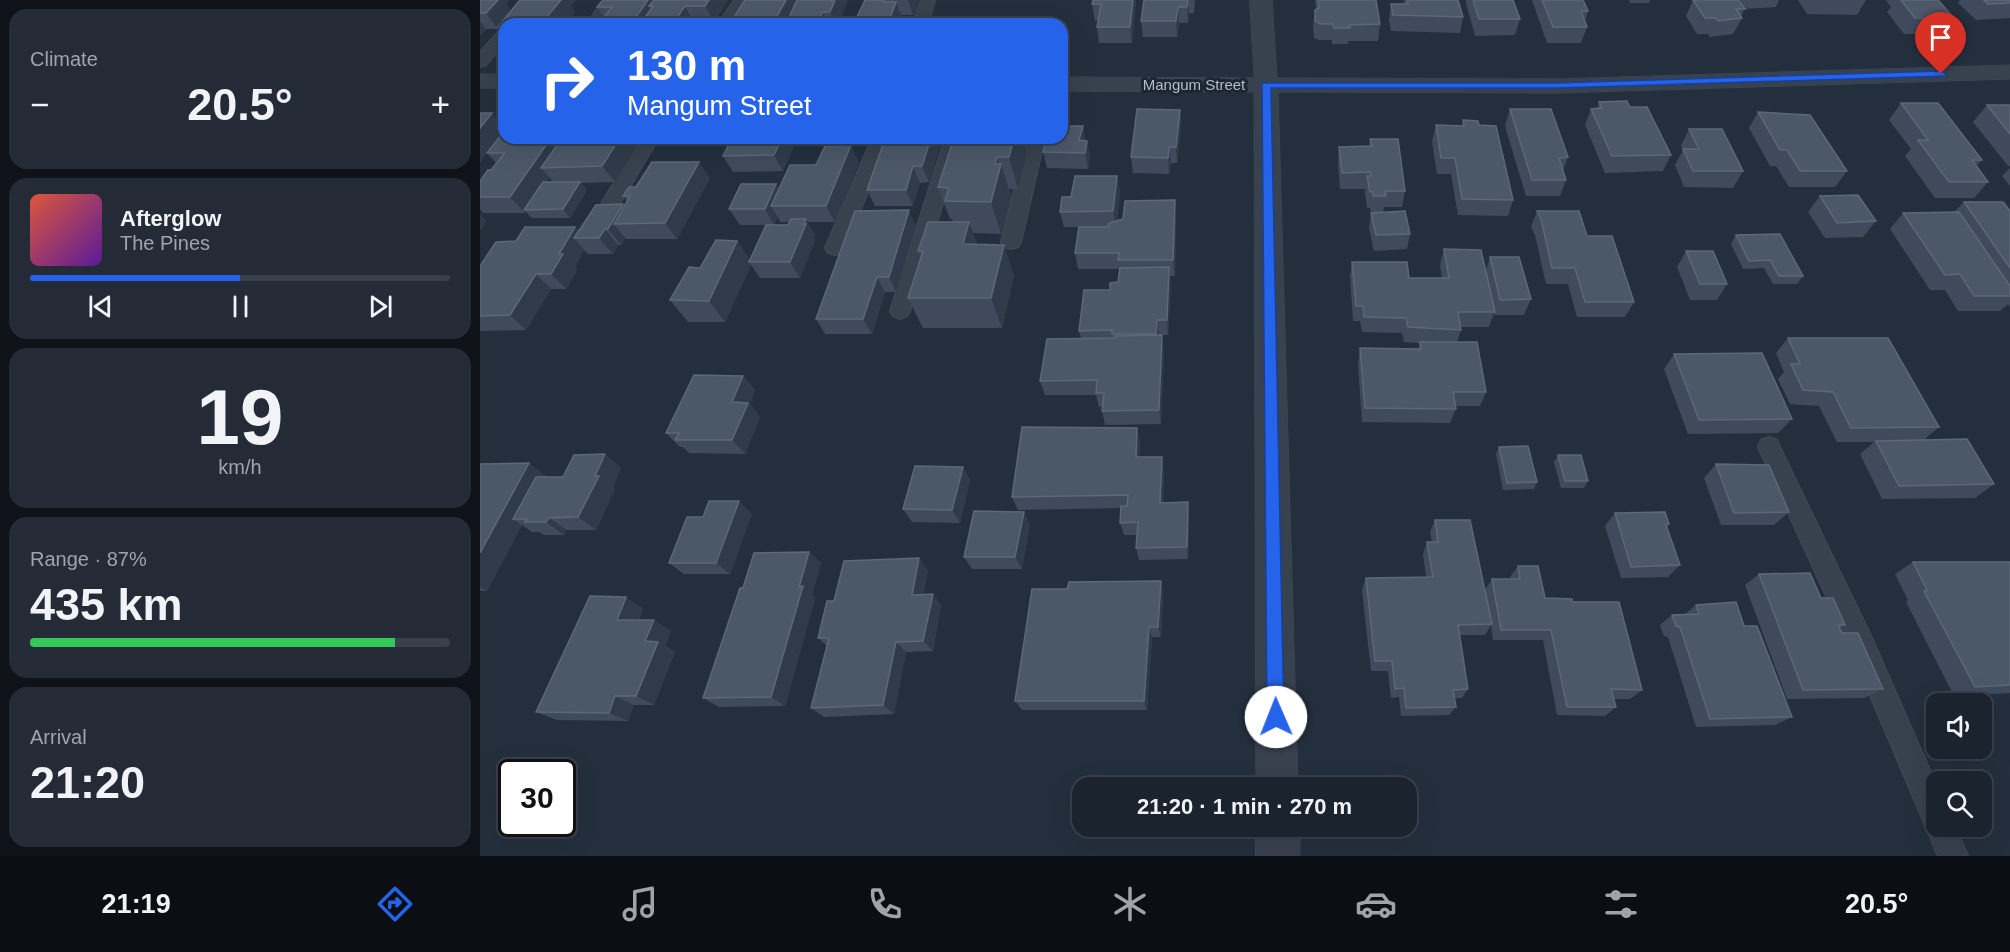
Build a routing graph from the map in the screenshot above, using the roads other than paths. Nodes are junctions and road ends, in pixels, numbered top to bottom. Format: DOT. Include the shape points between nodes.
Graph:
graph roads {
  1 [pos="611,0"];
  2 [pos="741,0"];
  3 [pos="928,0"];
  4 [pos="1261,0"];
  5 [pos="598,18"];
  6 [pos="730,18"];
  7 [pos="922,18"];
  8 [pos="498,41"];
  9 [pos="480,62"];
  10 [pos="2010,72"];
  11 [pos="480,81"];
  12 [pos="498,81"];
  13 [pos="1068,84"];
  14 [pos="1266,85"];
  15 [pos="646,144"];
  16 [pos="878,144"];
  17 [pos="952,144"];
  18 [pos="1035,144"];
  19 [pos="599,222"];
  20 [pos="1011,242"];
  21 [pos="835,248"];
  22 [pos="900,311"];
  23 [pos="1769,447"];
  24 [pos="1277,777"];
  25 [pos="1926,794"];
  26 [pos="1278,837"];
  27 [pos="1945,837"];
  28 [pos="1278,856"];
  29 [pos="1953,856"];
  1 -- 5 [label="lane"];
  2 -- 6 [label="lane"];
  3 -- 7 [label="lane"];
  4 -- 14 [label="street"];
  8 -- 9 [label="lane"];
  10 -- 14 [label="street, Mangum Street" via="1558,86"];
  11 -- 12 [label="street"];
  13 -- 14 [label="street, Mangum Street"];
  14 -- 24 [label="street"];
  15 -- 19 [label="lane"];
  16 -- 21 [label="lane"];
  17 -- 22 [label="lane"];
  18 -- 20 [label="lane"];
  23 -- 25 [label="lane" via="1862,645"];
  26 -- 28 [label="street"];
  27 -- 29 [label="lane"];
}
